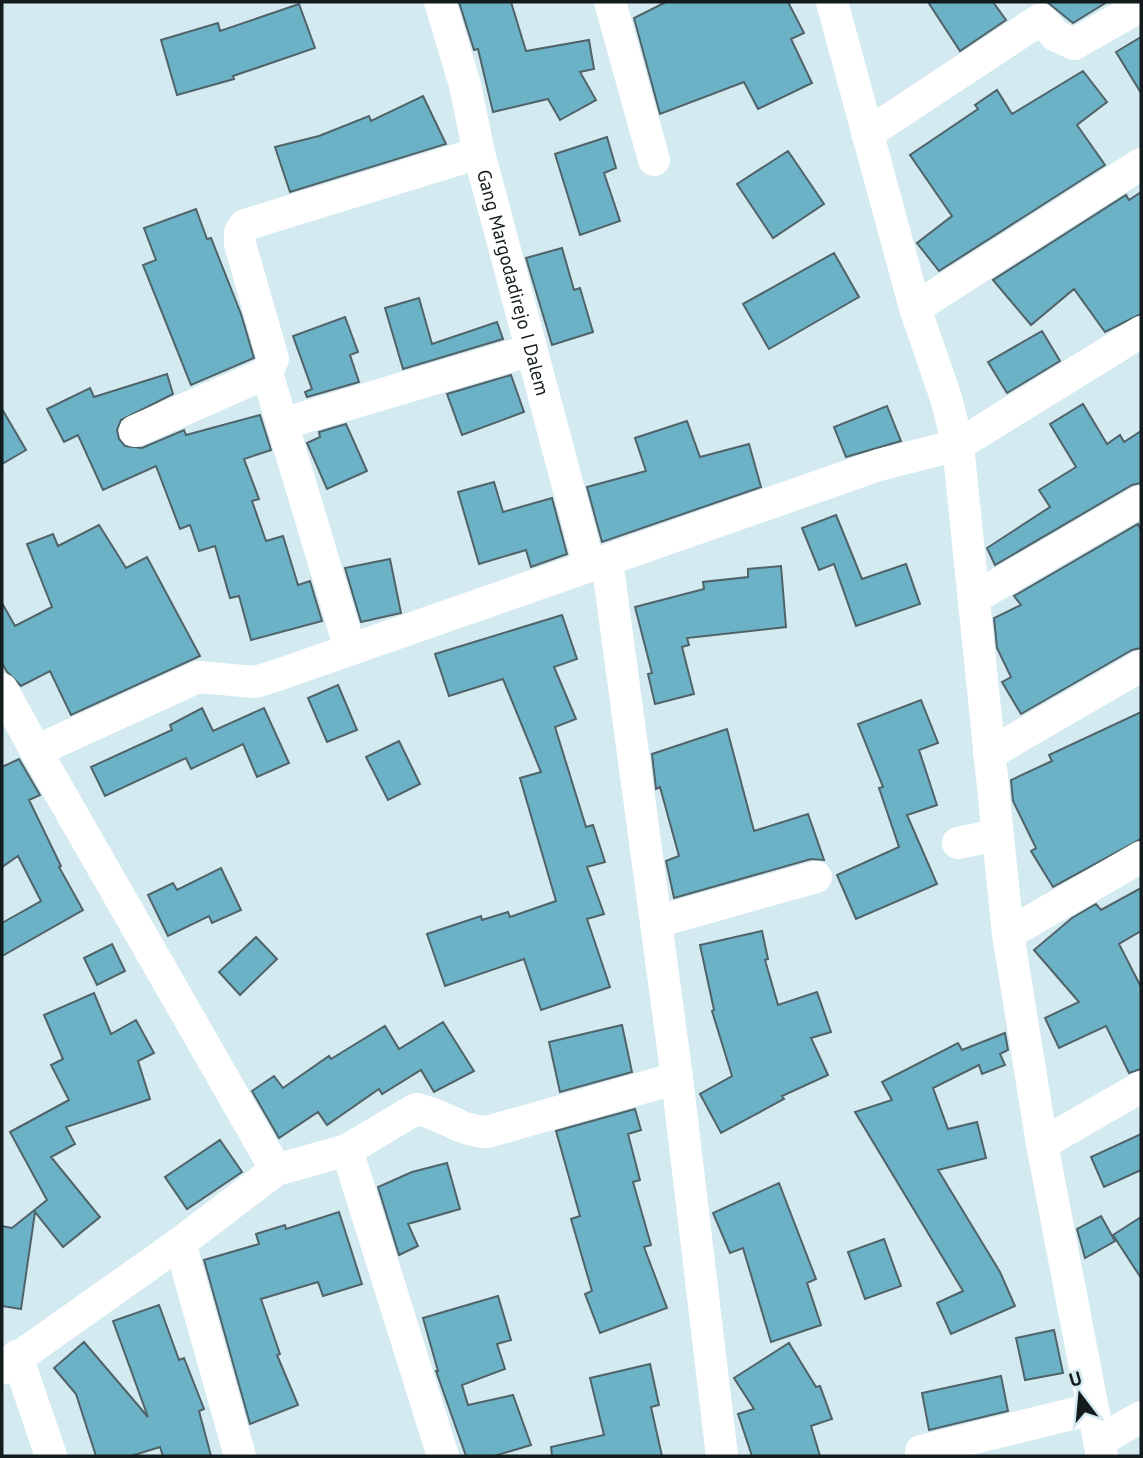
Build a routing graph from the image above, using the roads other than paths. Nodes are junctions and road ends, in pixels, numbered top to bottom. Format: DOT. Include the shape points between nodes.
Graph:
graph roads {
  1 [pos="439,2"];
  2 [pos="610,2"];
  3 [pos="832,2"];
  4 [pos="1141,6"];
  5 [pos="1035,10"];
  6 [pos="867,134"];
  7 [pos="479,153"];
  8 [pos="654,160"];
  9 [pos="1141,164"];
  10 [pos="915,308"];
  11 [pos="1141,332"];
  12 [pos="531,350"];
  13 [pos="267,373"];
  14 [pos="282,425"];
  15 [pos="135,432"];
  16 [pos="958,445"];
  17 [pos="1141,501"];
  18 [pos="598,563"];
  19 [pos="974,598"];
  20 [pos="350,649"];
  21 [pos="1141,666"];
  22 [pos="2,688"];
  23 [pos="36,751"];
  24 [pos="989,754"];
  25 [pos="998,835"];
  26 [pos="958,844"];
  27 [pos="1141,857"];
  28 [pos="816,877"];
  29 [pos="656,922"];
  30 [pos="1008,934"];
  31 [pos="677,1078"];
  32 [pos="1141,1087"];
  33 [pos="1042,1144"];
  34 [pos="347,1150"];
  35 [pos="276,1170"];
  36 [pos="180,1243"];
  37 [pos="10,1362"];
  38 [pos="1093,1409"];
  39 [pos="1141,1417"];
  40 [pos="1100,1449"];
  41 [pos="921,1451"];
  42 [pos="51,1456"];
  43 [pos="240,1456"];
  44 [pos="443,1456"];
  45 [pos="722,1456"];
  1 -- 7 [label="street, Gang Margodadirejo I Dalem" via="465,85"];
  2 -- 8 [label="street"];
  3 -- 6 [label="street"];
  4 -- 5 [label="street" via="1074,44 1056,36"];
  5 -- 6 [label="street"];
  6 -- 10 [label="street"];
  7 -- 12 [label="street, Gang Margodadirejo I Dalem"];
  7 -- 13 [label="street" via="246,225 240,232 240,244 273,359"];
  9 -- 10 [label="street"];
  10 -- 16 [label="street" via="947,398"];
  11 -- 16 [label="street"];
  12 -- 14 [label="street"];
  12 -- 18 [label="street, Gang Margodadirejo I Dalem"];
  13 -- 14 [label="street"];
  13 -- 15 [label="street"];
  14 -- 20 [label="street"];
  16 -- 18 [label="street" via="879,465"];
  16 -- 19 [label="street"];
  17 -- 19 [label="street"];
  18 -- 20 [label="street"];
  18 -- 29 [label="street, Gang Margodadirejo I Dalem"];
  19 -- 24 [label="street"];
  20 -- 23 [label="street" via="255,682 198,677"];
  21 -- 24 [label="street"];
  22 -- 23 [label="street"];
  23 -- 35 [label="street"];
  24 -- 25 [label="street"];
  25 -- 26 [label="street"];
  25 -- 30 [label="street"];
  27 -- 30 [label="street"];
  28 -- 29 [label="street"];
  29 -- 31 [label="street, Gang Margodadirejo I Dalem"];
  30 -- 33 [label="street"];
  31 -- 34 [label="street" via="487,1132 470,1132 416,1109"];
  31 -- 45 [label="street, Gang Margodadirejo I Dalem"];
  32 -- 33 [label="street"];
  33 -- 38 [label="street"];
  34 -- 35 [label="street"];
  34 -- 44 [label="street"];
  35 -- 36 [label="street"];
  36 -- 37 [label="street"];
  36 -- 43 [label="street"];
  37 -- 42 [label="street"];
  38 -- 40 [label="street"];
  38 -- 41 [label="street"];
  39 -- 40 [label="street"];
}
